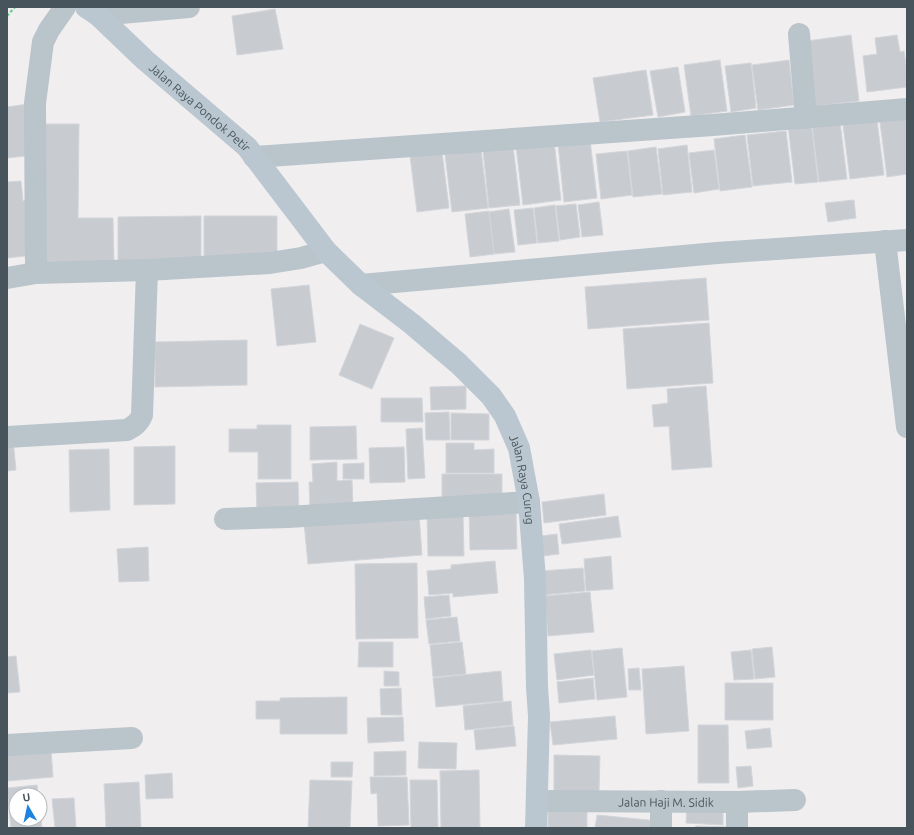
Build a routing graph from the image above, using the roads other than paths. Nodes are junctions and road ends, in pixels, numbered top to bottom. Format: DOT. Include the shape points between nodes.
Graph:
graph roads {
  1 [pos="65,7"];
  2 [pos="189,7"];
  3 [pos="92,11"];
  4 [pos="799,34"];
  5 [pos="907,109"];
  6 [pos="806,118"];
  7 [pos="254,157"];
  8 [pos="303,220"];
  9 [pos="907,240"];
  10 [pos="885,242"];
  11 [pos="326,251"];
  12 [pos="147,270"];
  13 [pos="36,273"];
  14 [pos="7,278"];
  15 [pos="361,285"];
  16 [pos="907,427"];
  17 [pos="7,438"];
  18 [pos="530,502"];
  19 [pos="225,519"];
  20 [pos="132,738"];
  21 [pos="7,745"];
  22 [pos="795,800"];
  23 [pos="537,801"];
  24 [pos="661,801"];
  25 [pos="737,802"];
  26 [pos="536,828"];
  27 [pos="661,828"];
  28 [pos="737,828"];
  1 -- 13 [label="street" via="43,42 35,103"];
  2 -- 3 [label="street"];
  3 -- 7 [label="main road, Jalan Raya Pondok Petir" via="247,147"];
  4 -- 6 [label="street"];
  5 -- 6 [label="street"];
  6 -- 7 [label="street"];
  7 -- 8 [label="main road, Jalan Raya Pondok Petir"];
  8 -- 11 [label="main road, Jalan Raya Curug"];
  9 -- 10 [label="street"];
  10 -- 15 [label="street" via="717,253"];
  10 -- 16 [label="street"];
  11 -- 12 [label="street" via="270,263"];
  11 -- 15 [label="main road, Jalan Raya Curug"];
  12 -- 13 [label="street"];
  12 -- 17 [label="street" via="140,420 127,430"];
  13 -- 14 [label="street"];
  15 -- 18 [label="main road, Jalan Raya Curug" via="459,364 490,396 505,416 519,448"];
  18 -- 19 [label="street"];
  18 -- 23 [label="main road, Jalan Raya Curug" via="539,716"];
  20 -- 21 [label="street"];
  22 -- 25 [label="street, Jalan Haji M. Sidik"];
  23 -- 24 [label="street, Jalan Haji M. Sidik"];
  23 -- 26 [label="main road, Jalan Raya Curug"];
  24 -- 25 [label="street, Jalan Haji M. Sidik"];
  24 -- 27 [label="street"];
  25 -- 28 [label="street"];
}
